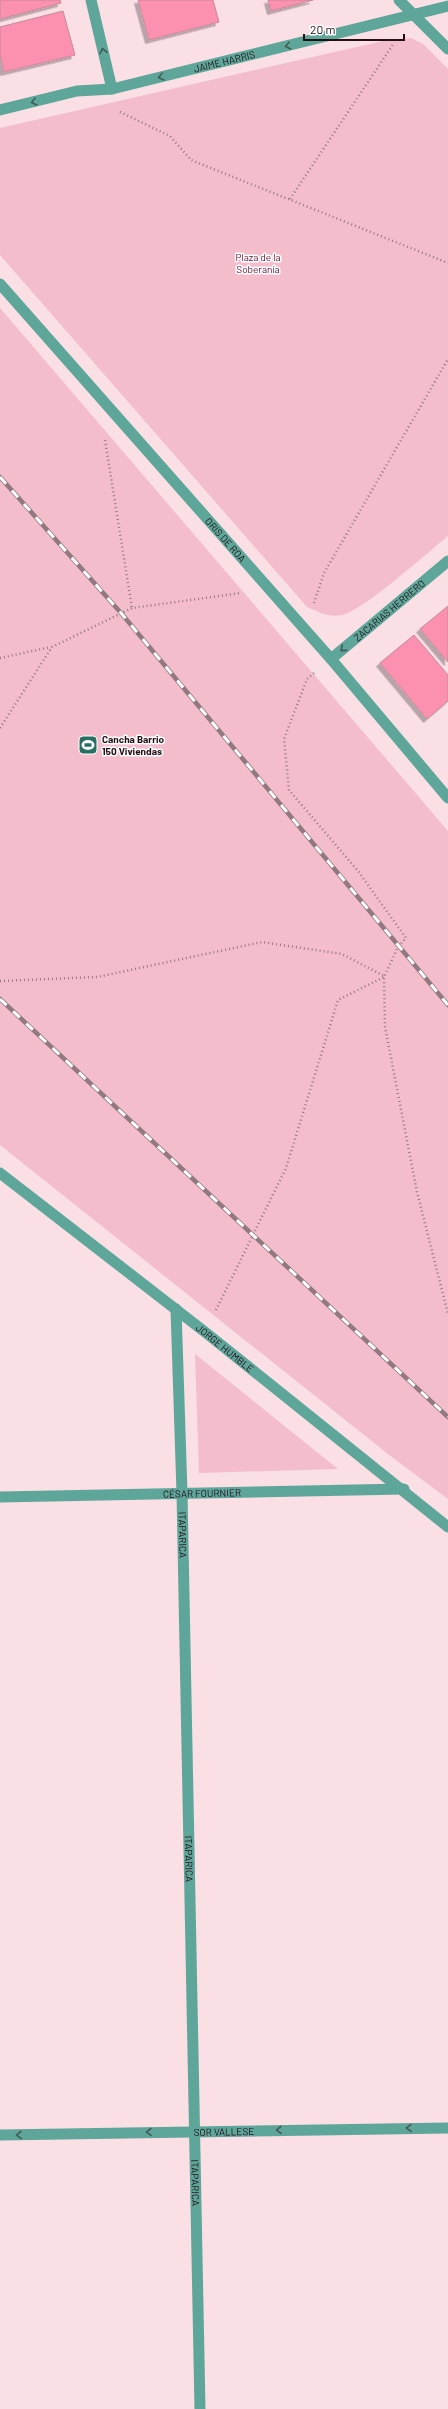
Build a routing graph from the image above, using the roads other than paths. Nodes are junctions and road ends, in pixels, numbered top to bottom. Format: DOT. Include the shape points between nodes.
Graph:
graph roads {
  1 [pos="91,0"];
  2 [pos="399,0"];
  3 [pos="448,6"];
  4 [pos="413,15"];
  5 [pos="448,49"];
  6 [pos="112,89"];
  7 [pos="0,110"];
  8 [pos="0,284"];
  9 [pos="448,561"];
  10 [pos="331,659"];
  11 [pos="448,798"];
  12 [pos="0,1173"];
  13 [pos="176,1309"];
  14 [pos="404,1489"];
  15 [pos="182,1493"];
  16 [pos="0,1497"];
  17 [pos="448,1527"];
  18 [pos="448,2128"];
  19 [pos="195,2131"];
  20 [pos="0,2135"];
  21 [pos="200,2409"];
  6 -- 1 [label="street, one-way"];
  2 -- 4 [label="street"];
  3 -- 4 [label="street, JAIME HARRIS"];
  4 -- 5 [label="street"];
  4 -- 6 [label="street, JAIME HARRIS, one-way"];
  6 -- 7 [label="street, JAIME HARRIS, one-way" via="77,91"];
  8 -- 10 [label="street, ORIS DE ROA"];
  9 -- 10 [label="street, ZACARIAS HERRERO, one-way"];
  10 -- 11 [label="street, ORIS DE ROA"];
  12 -- 13 [label="street, JORGE HUMBLE"];
  13 -- 14 [label="street, JORGE HUMBLE"];
  13 -- 15 [label="street, ITAPARICA"];
  14 -- 15 [label="street, CÉSAR FOURNIER"];
  14 -- 17 [label="street, JORGE HUMBLE"];
  15 -- 16 [label="street, CÉSAR FOURNIER"];
  15 -- 19 [label="street, ITAPARICA"];
  18 -- 19 [label="street, SOR VALLESE, one-way"];
  19 -- 20 [label="street, SOR VALLESE, one-way"];
  19 -- 21 [label="street, ITAPARICA"];
}
